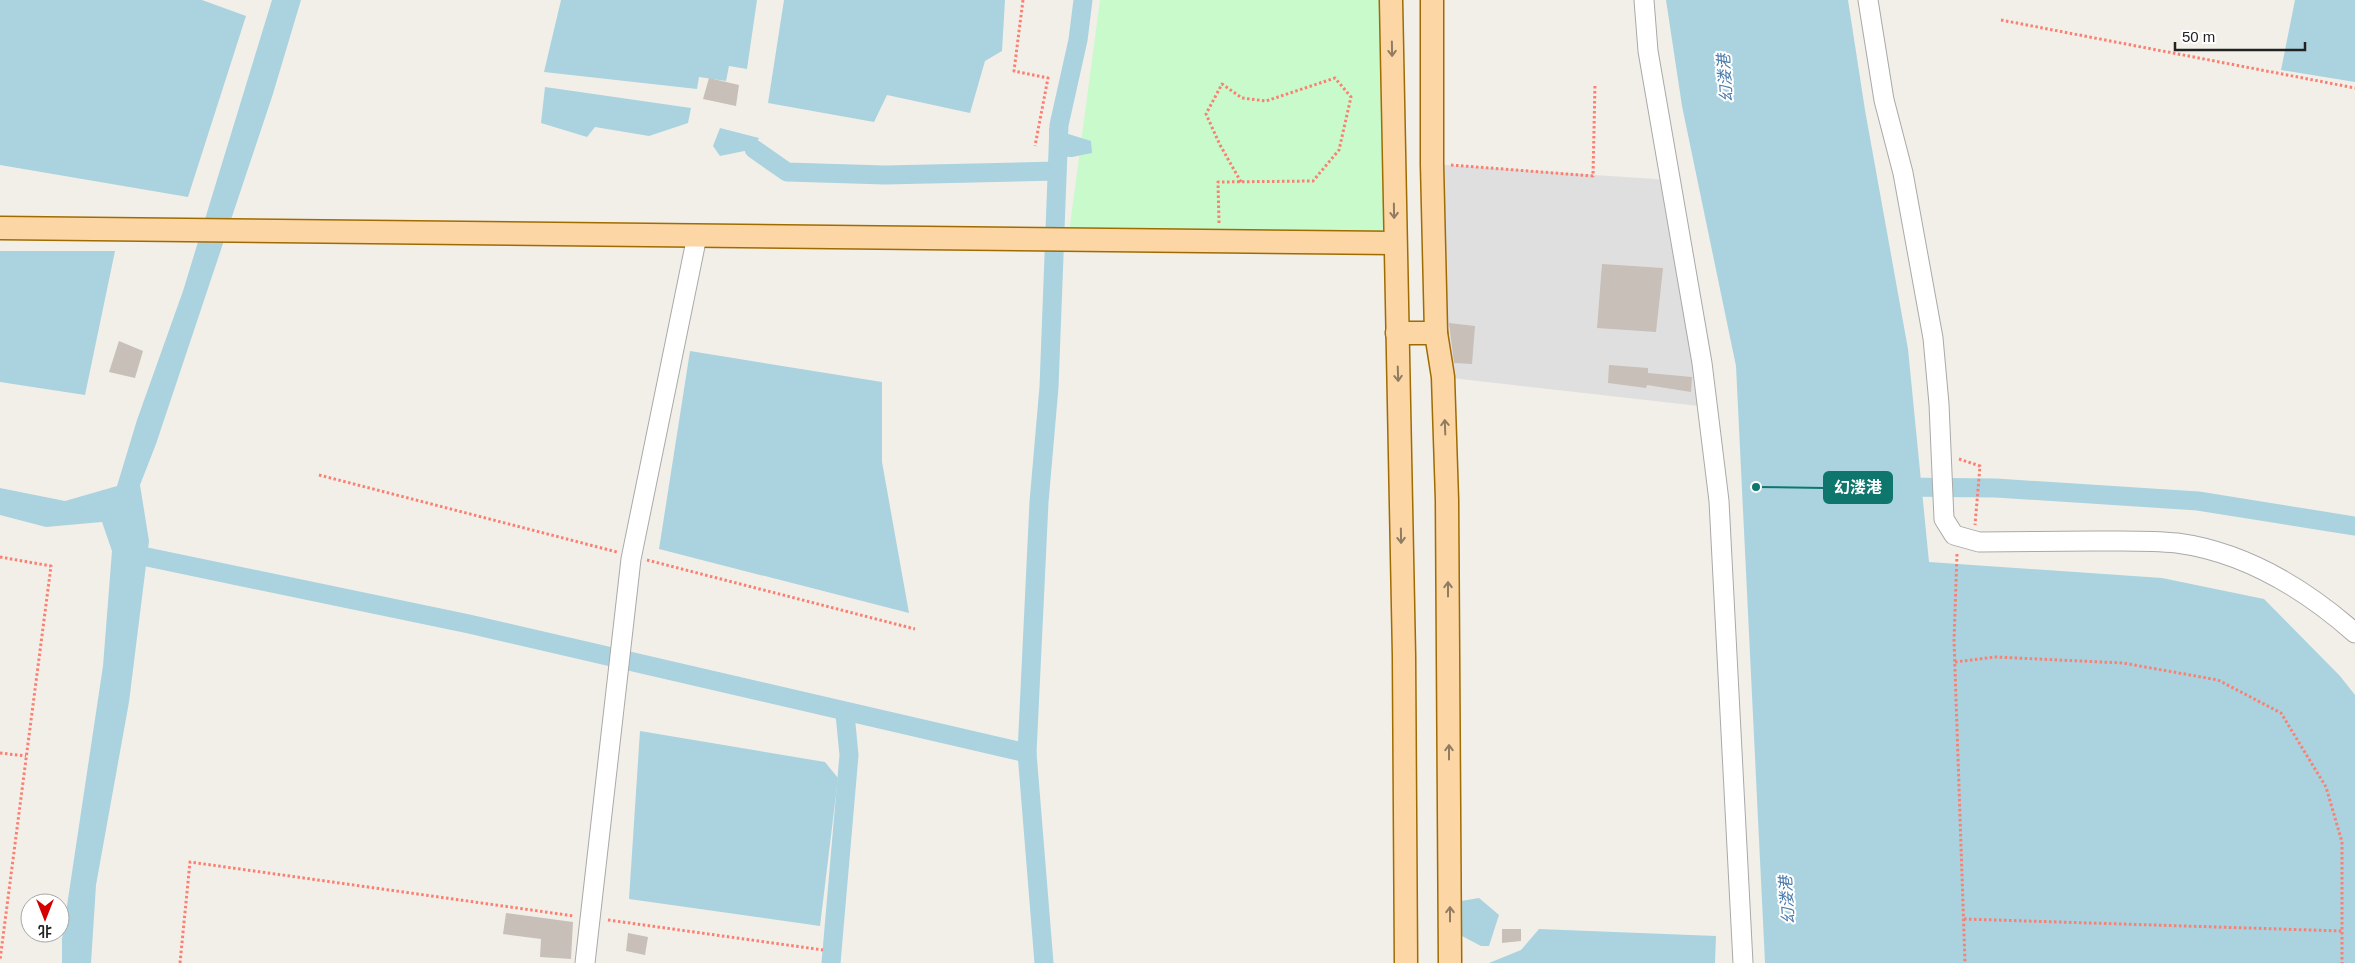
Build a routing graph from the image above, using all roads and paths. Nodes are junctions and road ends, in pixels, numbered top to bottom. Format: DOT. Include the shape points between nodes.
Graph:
graph roads {
  1 [pos="1023,0"];
  2 [pos="1392,0"];
  3 [pos="1432,0"];
  4 [pos="1644,0"];
  5 [pos="1868,0"];
  6 [pos="2001,20"];
  7 [pos="1595,84"];
  8 [pos="2355,88"];
  9 [pos="1035,146"];
  10 [pos="1432,164"];
  11 [pos="1242,182"];
  12 [pos="0,228"];
  13 [pos="698,236"];
  14 [pos="1220,241"];
  15 [pos="1394,243"];
  16 [pos="1397,333"];
  17 [pos="1436,333"];
  18 [pos="1941,454"];
  19 [pos="1966,538"];
  20 [pos="0,557"];
  21 [pos="2355,633"];
  22 [pos="1955,662"];
  23 [pos="0,753"];
  24 [pos="26,756"];
  25 [pos="590,918"];
  26 [pos="1964,919"];
  27 [pos="2342,930"];
  28 [pos="823,950"];
  29 [pos="0,955"];
  30 [pos="0,960"];
  31 [pos="180,963"];
  32 [pos="585,963"];
  33 [pos="1406,963"];
  34 [pos="1450,963"];
  35 [pos="1743,963"];
  36 [pos="1965,963"];
  37 [pos="2342,963"];
  1 -- 9 [label="path" via="1014,71 1048,78"];
  2 -- 15 [label="main road, one-way"];
  3 -- 10 [label="main road"];
  4 -- 35 [label="street" via="1648,51 1702,364 1720,501"];
  5 -- 18 [label="street" via="1884,100 1903,173 1933,338"];
  6 -- 8 [label="path"];
  7 -- 10 [label="path" via="1593,176"];
  10 -- 17 [label="main road"];
  11 -- 11 [label="path" via="1313,181 1339,150 1351,97 1335,78 1266,101 1242,98 1222,84 1206,114"];
  11 -- 14 [label="path" via="1218,182"];
  12 -- 13 [label="main road"];
  13 -- 14 [label="main road"];
  13 -- 25 [label="street" via="631,560"];
  14 -- 15 [label="main road"];
  15 -- 16 [label="main road"];
  16 -- 17 [label="main road"];
  16 -- 33 [label="main road, one-way" via="1404,646"];
  34 -- 17 [label="main road, one-way" via="1447,500 1443,377"];
  18 -- 19 [label="street" via="1944,519 1954,535"];
  18 -- 19 [label="path" via="1980,466"];
  19 -- 21 [label="street" via="2178,543 2220,553 2262,569 2296,588"];
  19 -- 22 [label="path"];
  20 -- 24 [label="path" via="50,566"];
  22 -- 26 [label="path"];
  22 -- 27 [label="path" via="1995,657 2124,663 2218,680 2280,714 2326,787 2342,842"];
  23 -- 24 [label="path"];
  24 -- 29 [label="path"];
  25 -- 28 [label="path"];
  25 -- 31 [label="path" via="190,862"];
  25 -- 32 [label="street"];
  26 -- 27 [label="path"];
  26 -- 36 [label="path"];
  27 -- 37 [label="path"];
  29 -- 30 [label="path"];
}
